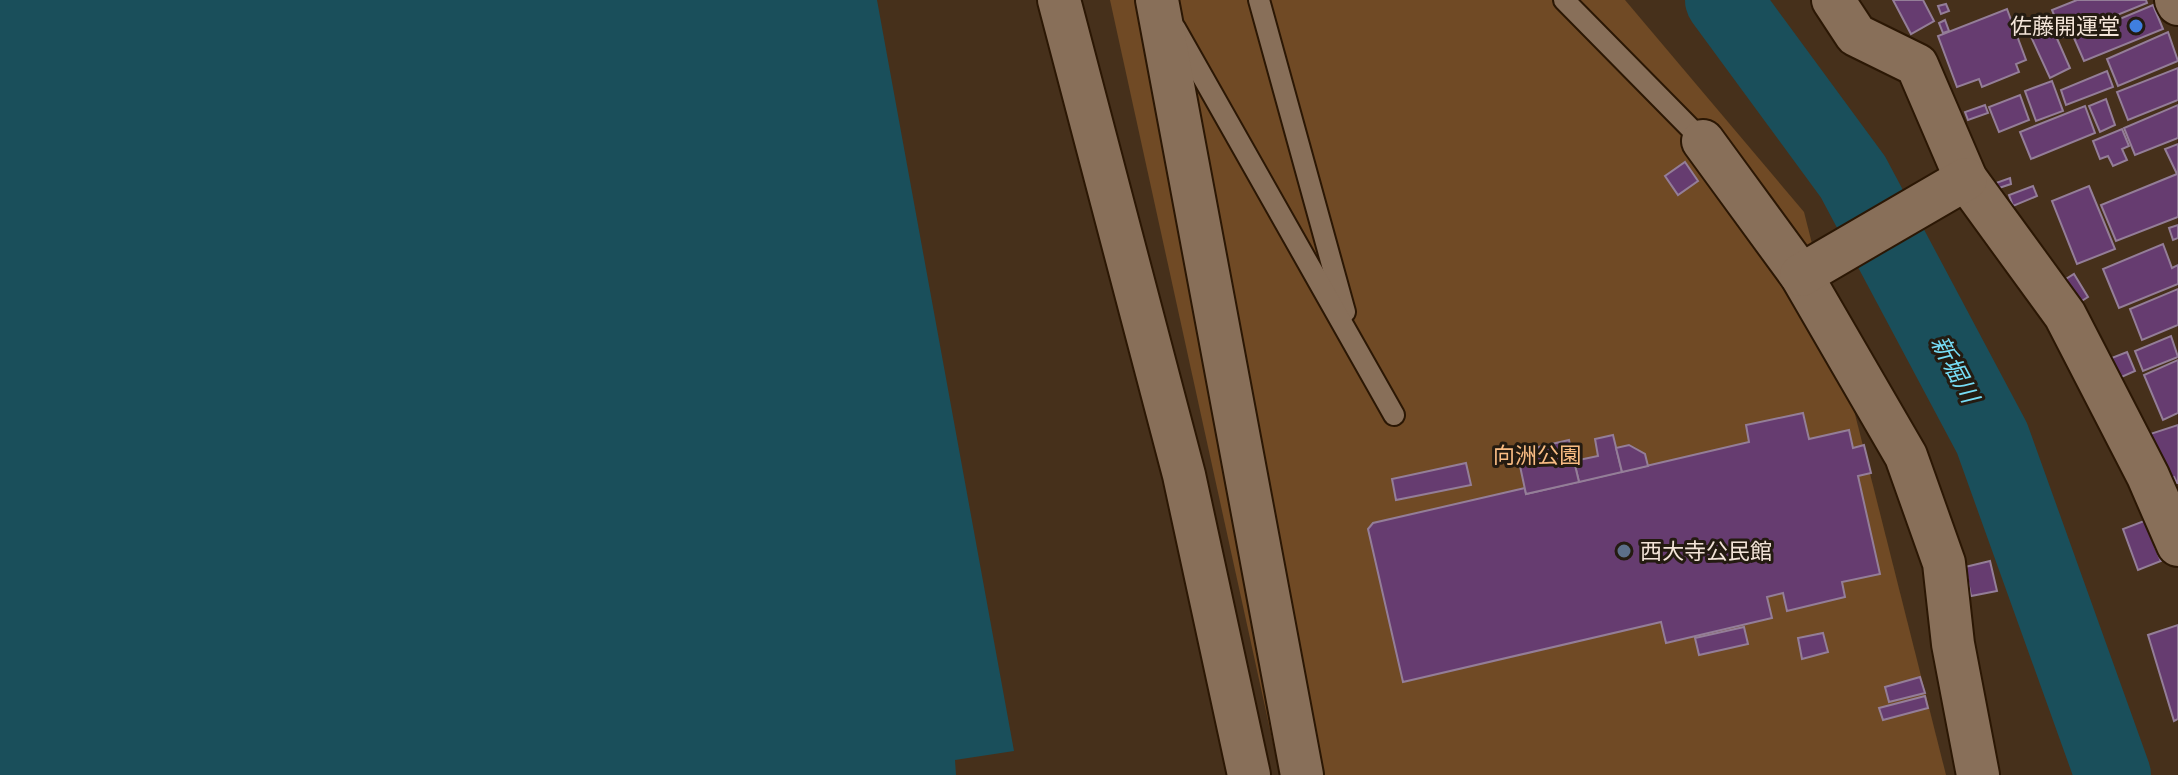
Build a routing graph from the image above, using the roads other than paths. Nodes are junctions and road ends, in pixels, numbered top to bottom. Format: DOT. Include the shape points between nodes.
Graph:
graph roads {
  1 [pos="1059,0"];
  2 [pos="1158,0"];
  3 [pos="1259,0"];
  4 [pos="1564,0"];
  5 [pos="1833,0"];
  6 [pos="1703,141"];
  7 [pos="1961,182"];
  8 [pos="1801,275"];
  9 [pos="1353,343"];
  10 [pos="1394,415"];
  11 [pos="2178,545"];
  12 [pos="1249,775"];
  13 [pos="1302,775"];
  14 [pos="1978,775"];
  1 -- 12 [label="street" via="1184,475"];
  2 -- 9 [label="lane"];
  2 -- 13 [label="street"];
  3 -- 9 [label="lane"];
  4 -- 6 [label="lane"];
  5 -- 7 [label="street" via="1856,35 1917,65"];
  6 -- 8 [label="street"];
  7 -- 8 [label="street"];
  7 -- 11 [label="street" via="2065,315"];
  8 -- 14 [label="street" via="1906,456 1944,563"];
  9 -- 10 [label="lane"];
}
